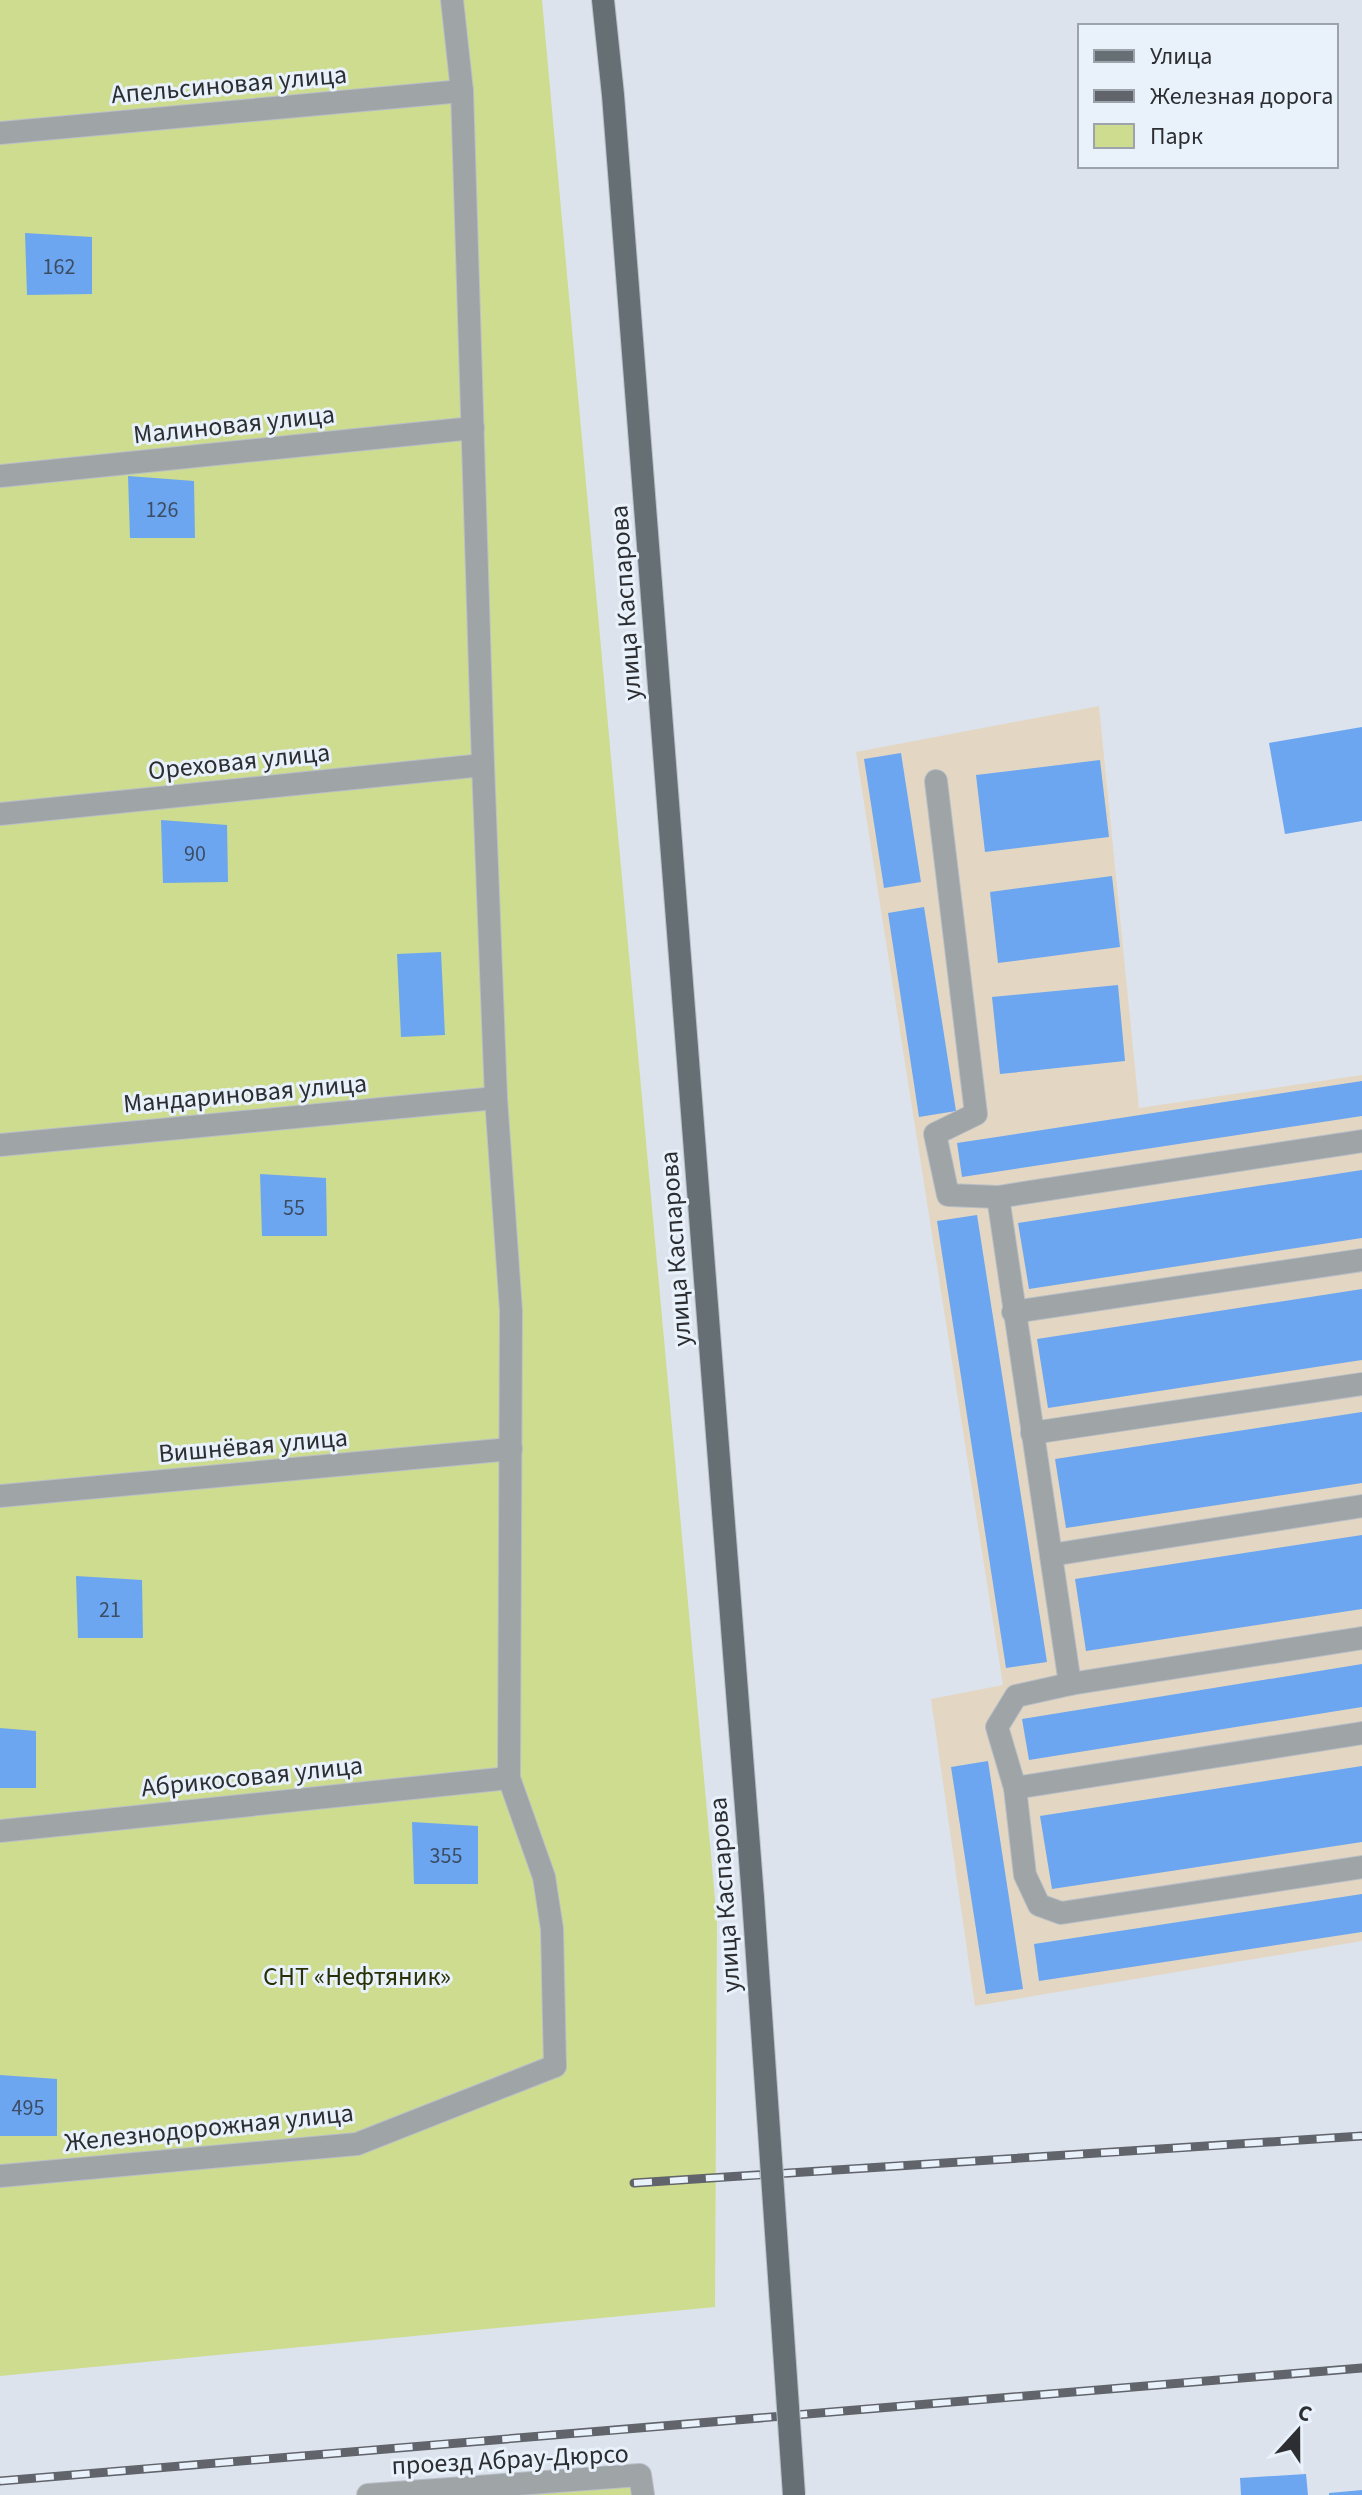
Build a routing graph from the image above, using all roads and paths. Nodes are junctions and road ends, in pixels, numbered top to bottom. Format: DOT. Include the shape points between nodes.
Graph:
graph roads {
  1 [pos="452,0"];
  2 [pos="603,0"];
  3 [pos="462,91"];
  4 [pos="0,133"];
  5 [pos="473,428"];
  6 [pos="0,476"];
  7 [pos="483,765"];
  8 [pos="936,781"];
  9 [pos="0,814"];
  10 [pos="496,1098"];
  11 [pos="1362,1141"];
  12 [pos="0,1145"];
  13 [pos="998,1197"];
  14 [pos="1362,1260"];
  15 [pos="1013,1312"];
  16 [pos="1362,1384"];
  17 [pos="1032,1433"];
  18 [pos="511,1449"];
  19 [pos="0,1496"];
  20 [pos="1362,1506"];
  21 [pos="1051,1555"];
  22 [pos="1362,1638"];
  23 [pos="1070,1684"];
  24 [pos="1362,1733"];
  25 [pos="509,1778"];
  26 [pos="1015,1788"];
  27 [pos="0,1831"];
  28 [pos="1362,1867"];
  29 [pos="0,2176"];
  30 [pos="368,2495"];
  31 [pos="643,2495"];
  32 [pos="794,2495"];
  1 -- 3 [label="street"];
  2 -- 32 [label="main road, улица Каспарова, bridge" via="753,1898"];
  3 -- 4 [label="street, Апельсиновая улица"];
  3 -- 5 [label="street"];
  5 -- 6 [label="street, Малиновая улица"];
  5 -- 7 [label="street"];
  7 -- 9 [label="street, Ореховая улица"];
  7 -- 10 [label="street"];
  8 -- 13 [label="street" via="976,1114 935,1134 948,1195"];
  10 -- 12 [label="street, Мандариновая улица"];
  10 -- 18 [label="street" via="511,1311"];
  11 -- 13 [label="street"];
  13 -- 15 [label="street"];
  14 -- 15 [label="street"];
  15 -- 17 [label="street"];
  16 -- 17 [label="street"];
  17 -- 21 [label="street"];
  18 -- 19 [label="street, Вишнёвая улица"];
  18 -- 25 [label="street"];
  20 -- 21 [label="street"];
  21 -- 23 [label="street"];
  22 -- 23 [label="street"];
  23 -- 26 [label="street" via="1016,1696 997,1727"];
  24 -- 26 [label="street"];
  25 -- 27 [label="street, Абрикосовая улица"];
  25 -- 29 [label="street, Железнодорожная улица" via="544,1877 552,1929 555,2066 357,2144"];
  26 -- 28 [label="street" via="1025,1875 1039,1905 1061,1913"];
  30 -- 31 [label="street, проезд Абрау-Дюрсо" via="640,2475"];
}
